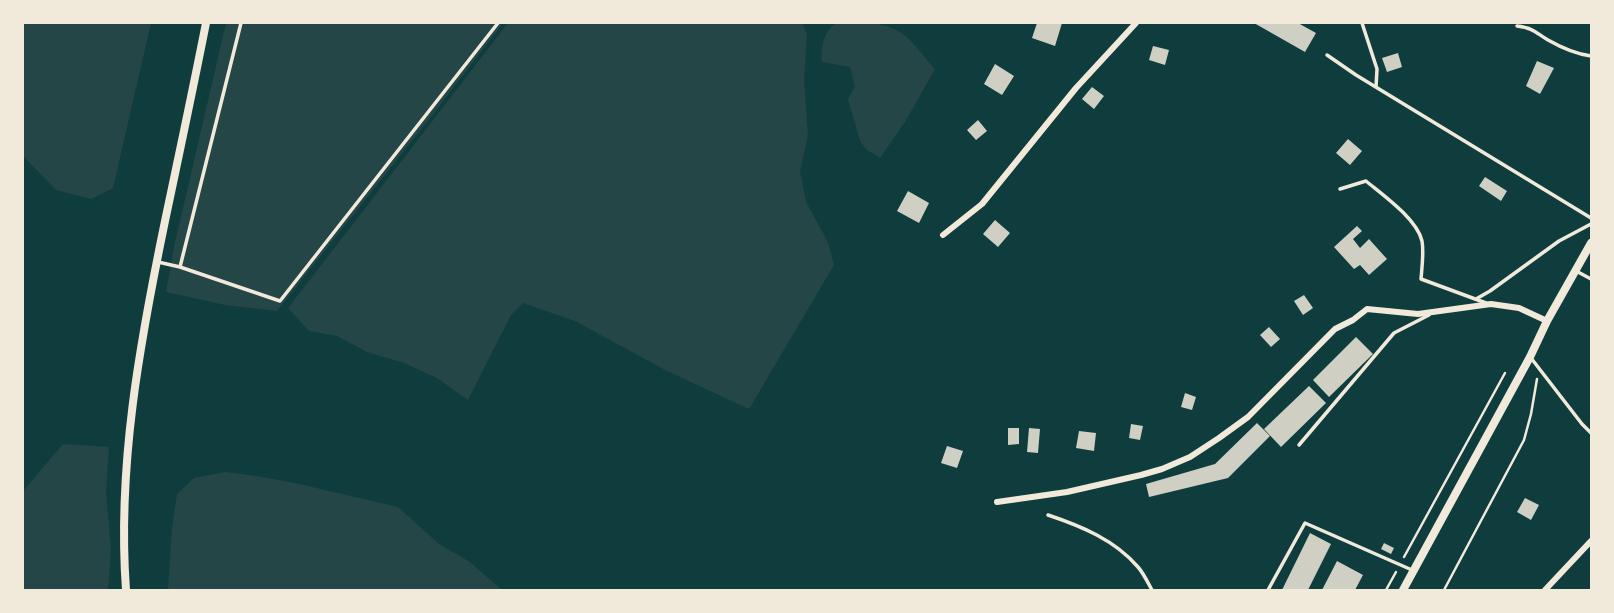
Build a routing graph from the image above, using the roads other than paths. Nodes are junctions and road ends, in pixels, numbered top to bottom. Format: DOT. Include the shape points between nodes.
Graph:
graph roads {
  1 [pos="206,23"];
  2 [pos="241,23"];
  3 [pos="498,23"];
  4 [pos="1136,23"];
  5 [pos="1362,23"];
  6 [pos="1517,26"];
  7 [pos="1327,55"];
  8 [pos="1591,56"];
  9 [pos="1376,87"];
  10 [pos="1340,189"];
  11 [pos="1591,218"];
  12 [pos="1591,223"];
  13 [pos="943,235"];
  14 [pos="1591,243"];
  15 [pos="157,262"];
  16 [pos="180,267"];
  17 [pos="1576,271"];
  18 [pos="1591,279"];
  19 [pos="1476,299"];
  20 [pos="1491,304"];
  21 [pos="1435,312"];
  22 [pos="1547,321"];
  23 [pos="1530,357"];
  24 [pos="1591,433"];
  25 [pos="1298,445"];
  26 [pos="997,502"];
  27 [pos="1048,515"];
  28 [pos="1591,541"];
  29 [pos="1414,571"];
  30 [pos="126,590"];
  31 [pos="1152,590"];
  32 [pos="1268,590"];
  33 [pos="1404,590"];
  34 [pos="1545,590"];
  1 -- 15 [label="street"];
  2 -- 16 [label="lane"];
  3 -- 16 [label="lane" via="279,301"];
  4 -- 13 [label="street" via="1076,88 982,204"];
  5 -- 9 [label="lane" via="1377,69"];
  6 -- 8 [label="lane" via="1529,27 1562,47"];
  7 -- 9 [label="lane"];
  9 -- 11 [label="lane"];
  10 -- 19 [label="lane" via="1366,181 1386,197 1416,228 1422,241 1421,279"];
  12 -- 19 [label="lane"];
  14 -- 17 [label="street"];
  15 -- 16 [label="lane"];
  15 -- 30 [label="street" via="126,463"];
  17 -- 18 [label="lane"];
  17 -- 22 [label="street"];
  19 -- 20 [label="lane"];
  20 -- 21 [label="street"];
  20 -- 22 [label="street"];
  21 -- 25 [label="lane" via="1394,333"];
  21 -- 26 [label="street" via="1367,309 1335,329 1248,416 1190,457 1152,472 1067,492"];
  22 -- 23 [label="street"];
  23 -- 24 [label="lane"];
  23 -- 29 [label="street"];
  27 -- 31 [label="lane" via="1083,526 1120,550 1139,568"];
  28 -- 34 [label="street"];
  29 -- 32 [label="lane" via="1305,523"];
  29 -- 33 [label="street"];
}
